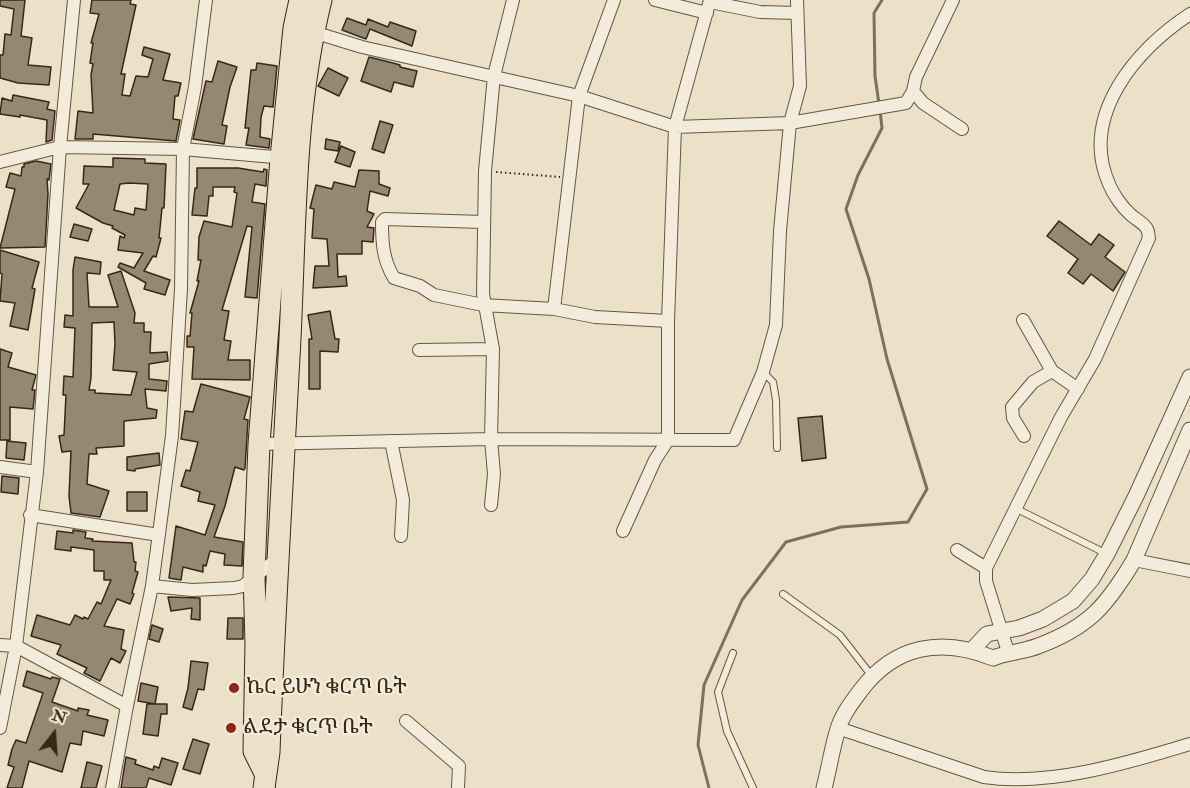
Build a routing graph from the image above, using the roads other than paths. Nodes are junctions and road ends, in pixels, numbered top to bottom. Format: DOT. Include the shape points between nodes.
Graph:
graph roads {
  1 [pos="74,0"];
  2 [pos="206,0"];
  3 [pos="300,0"];
  4 [pos="321,0"];
  5 [pos="513,0"];
  6 [pos="614,0"];
  7 [pos="655,0"];
  8 [pos="797,0"];
  9 [pos="953,0"];
  10 [pos="709,5"];
  11 [pos="796,13"];
  12 [pos="1190,14"];
  13 [pos="303,30"];
  14 [pos="494,76"];
  15 [pos="913,91"];
  16 [pos="579,96"];
  17 [pos="790,123"];
  18 [pos="675,127"];
  19 [pos="962,129"];
  20 [pos="60,147"];
  21 [pos="183,149"];
  22 [pos="289,158"];
  23 [pos="0,162"];
  24 [pos="483,222"];
  25 [pos="283,264"];
  26 [pos="483,305"];
  27 [pos="554,309"];
  28 [pos="1023,320"];
  29 [pos="668,321"];
  30 [pos="493,349"];
  31 [pos="419,350"];
  32 [pos="1052,371"];
  33 [pos="763,372"];
  34 [pos="1190,377"];
  35 [pos="1078,389"];
  36 [pos="1190,430"];
  37 [pos="1024,436"];
  38 [pos="491,439"];
  39 [pos="668,440"];
  40 [pos="391,441"];
  41 [pos="259,444"];
  42 [pos="283,445"];
  43 [pos="777,448"];
  44 [pos="0,467"];
  45 [pos="36,472"];
  46 [pos="491,505"];
  47 [pos="1015,508"];
  48 [pos="30,515"];
  49 [pos="623,531"];
  50 [pos="159,535"];
  51 [pos="401,536"];
  52 [pos="957,550"];
  53 [pos="1107,554"];
  54 [pos="278,559"];
  55 [pos="1134,560"];
  56 [pos="986,568"];
  57 [pos="1190,571"];
  58 [pos="255,576"];
  59 [pos="152,586"];
  60 [pos="783,594"];
  61 [pos="1002,631"];
  62 [pos="265,643"];
  63 [pos="0,645"];
  64 [pos="16,646"];
  65 [pos="972,650"];
  66 [pos="1008,652"];
  67 [pos="733,653"];
  68 [pos="872,676"];
  69 [pos="127,706"];
  70 [pos="406,721"];
  71 [pos="0,728"];
  72 [pos="838,728"];
  73 [pos="1190,744"];
  74 [pos="265,781"];
  75 [pos="112,788"];
  76 [pos="458,788"];
  77 [pos="753,788"];
  78 [pos="824,788"];
  1 -- 20 [label="street"];
  2 -- 21 [label="street"];
  3 -- 13 [label="highway"];
  4 -- 13 [label="highway"];
  5 -- 14 [label="street"];
  6 -- 16 [label="street"];
  7 -- 10 [label="street"];
  8 -- 11 [label="street"];
  9 -- 15 [label="street"];
  10 -- 11 [label="street"];
  10 -- 18 [label="street"];
  11 -- 17 [label="street" via="800,86"];
  12 -- 35 [label="street" via="1166,30 1139,58 1108,103 1100,131 1100,155 1109,185 1129,213 1147,229 1149,238"];
  13 -- 14 [label="street"];
  13 -- 22 [label="highway"];
  14 -- 16 [label="street"];
  14 -- 24 [label="street"];
  15 -- 17 [label="street" via="906,103"];
  15 -- 19 [label="street" via="923,103"];
  16 -- 18 [label="street"];
  16 -- 27 [label="street"];
  17 -- 18 [label="street"];
  17 -- 33 [label="street" via="776,325"];
  18 -- 29 [label="street"];
  20 -- 21 [label="street"];
  20 -- 23 [label="street"];
  20 -- 45 [label="street"];
  21 -- 22 [label="street"];
  21 -- 50 [label="street" via="181,289 172,436"];
  22 -- 25 [label="highway"];
  24 -- 26 [label="street"];
  24 -- 26 [label="street" via="382,222 383,251 394,278 434,295"];
  25 -- 41 [label="highway"];
  25 -- 42 [label="highway" via="289,356"];
  26 -- 27 [label="street"];
  26 -- 30 [label="street"];
  27 -- 29 [label="street" via="596,317"];
  28 -- 32 [label="street"];
  29 -- 39 [label="street"];
  30 -- 31 [label="street"];
  30 -- 38 [label="street"];
  32 -- 35 [label="street"];
  32 -- 37 [label="street" via="1033,382 1012,407 1013,418"];
  33 -- 39 [label="street" via="734,440"];
  33 -- 43 [label="lane" via="773,382"];
  34 -- 53 [label="street"];
  35 -- 47 [label="street"];
  36 -- 55 [label="street"];
  38 -- 39 [label="street"];
  38 -- 40 [label="street"];
  38 -- 46 [label="street"];
  39 -- 49 [label="street"];
  40 -- 42 [label="street"];
  40 -- 51 [label="street" via="403,500"];
  41 -- 42 [label="street"];
  41 -- 58 [label="highway"];
  42 -- 54 [label="highway"];
  44 -- 45 [label="street"];
  45 -- 48 [label="street"];
  47 -- 53 [label="lane"];
  47 -- 56 [label="street"];
  48 -- 50 [label="street"];
  48 -- 64 [label="street"];
  50 -- 59 [label="street"];
  52 -- 56 [label="street"];
  53 -- 61 [label="street" via="1073,600 1043,619"];
  54 -- 58 [label="street"];
  54 -- 62 [label="highway"];
  55 -- 57 [label="street"];
  55 -- 66 [label="street" via="1095,613 1037,646"];
  56 -- 61 [label="street" via="986,581"];
  58 -- 59 [label="street" via="243,586 220,590"];
  58 -- 62 [label="highway"];
  59 -- 69 [label="street"];
  60 -- 68 [label="lane" via="840,635"];
  61 -- 65 [label="street" via="987,634"];
  61 -- 66 [label="street"];
  62 -- 74 [label="highway" via="269,752"];
  63 -- 64 [label="street"];
  64 -- 69 [label="street"];
  64 -- 71 [label="street"];
  65 -- 66 [label="street" via="993,658"];
  65 -- 68 [label="street" via="926,647"];
  67 -- 77 [label="lane" via="718,692 727,731"];
  68 -- 72 [label="street"];
  69 -- 75 [label="street"];
  70 -- 76 [label="street" via="459,766"];
  72 -- 73 [label="street" via="984,777 1004,780 1085,771"];
  72 -- 78 [label="street"];
}
